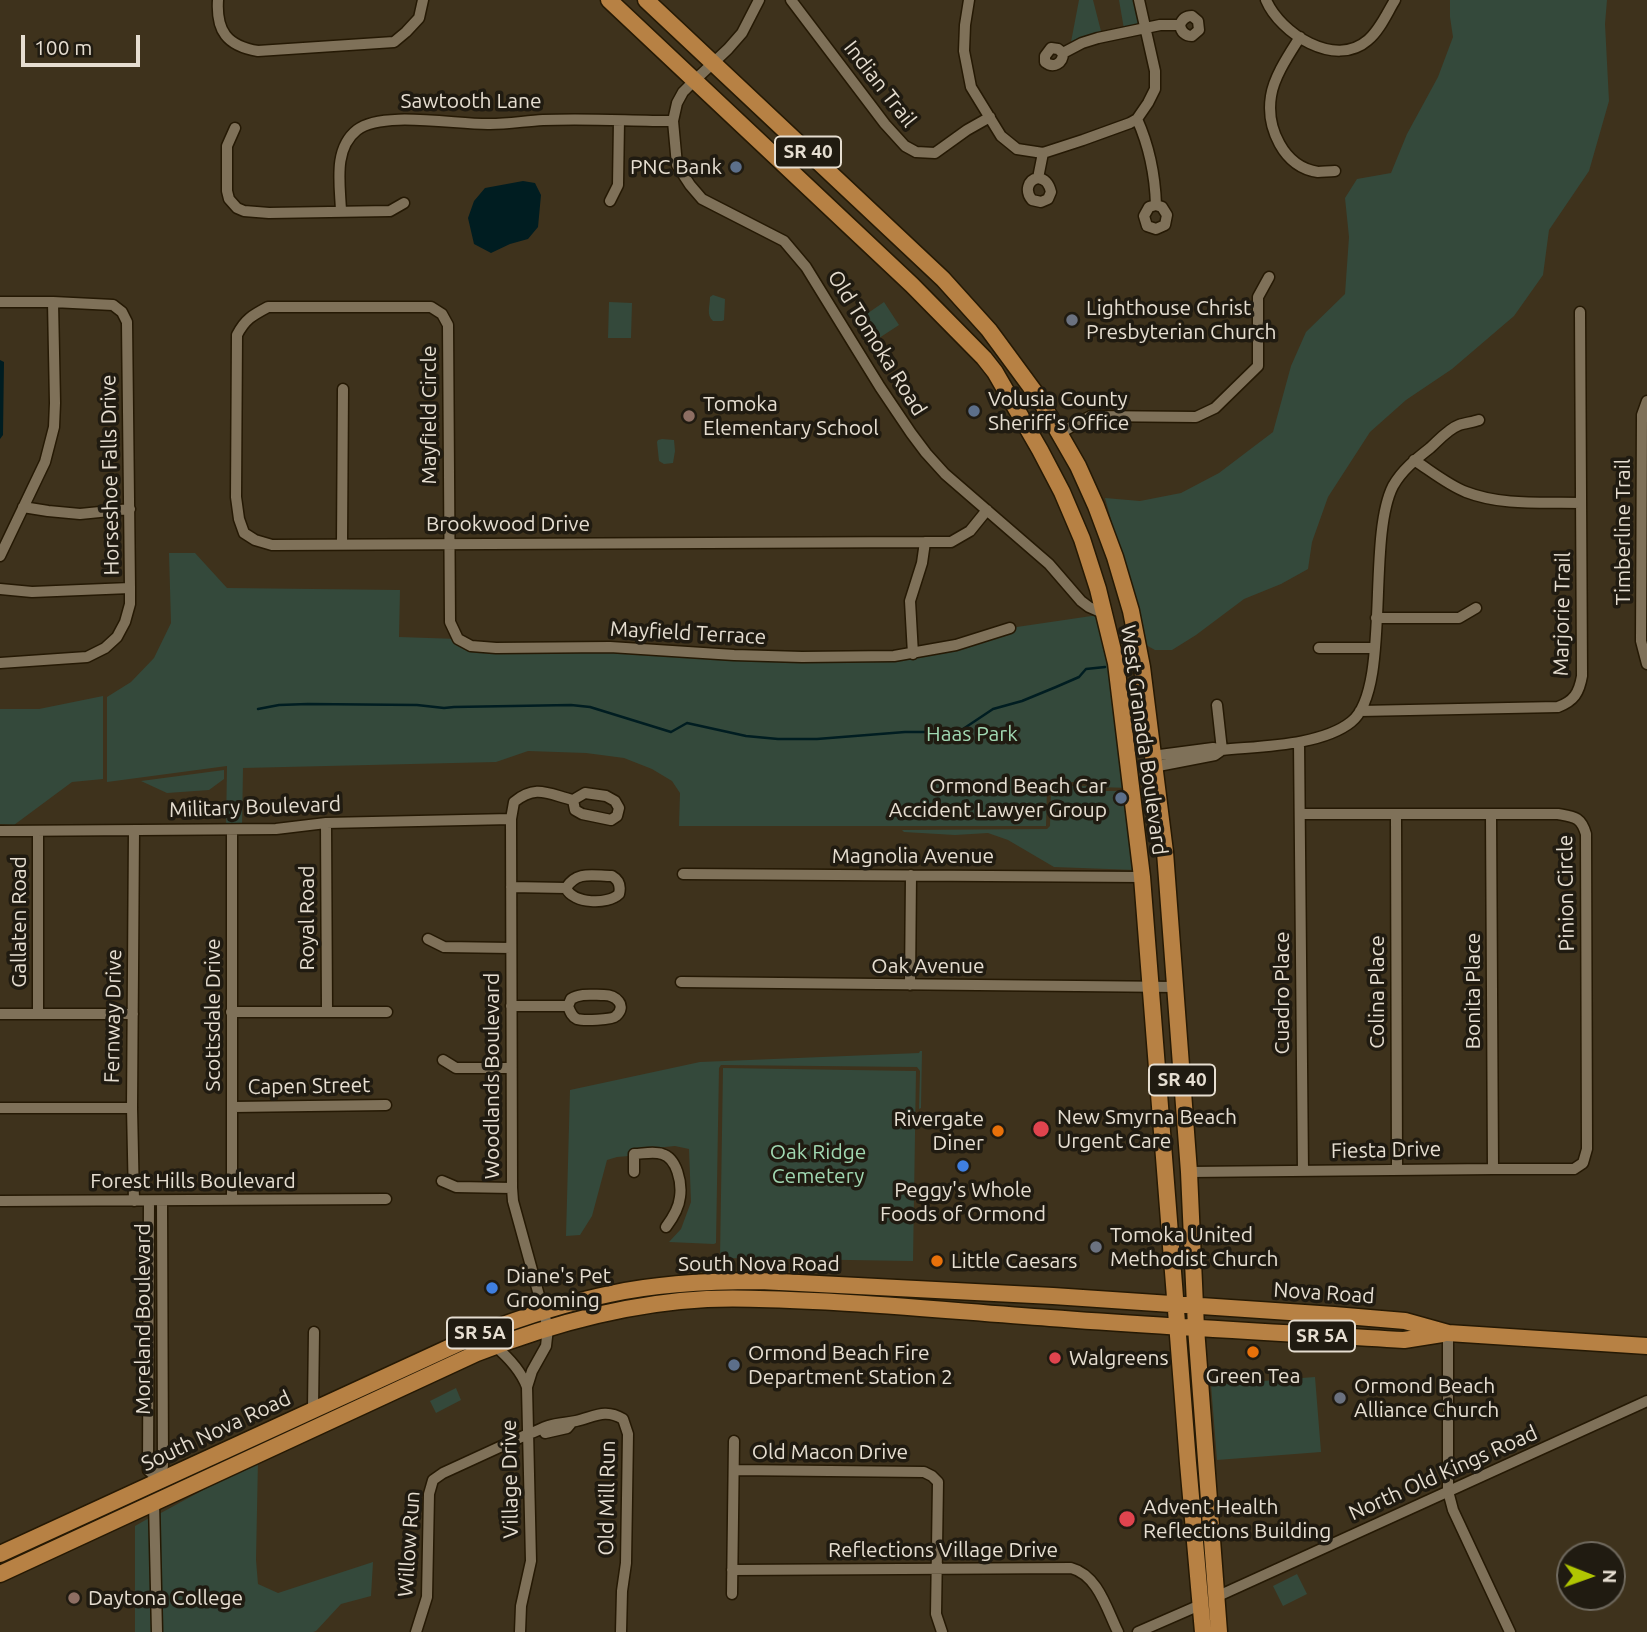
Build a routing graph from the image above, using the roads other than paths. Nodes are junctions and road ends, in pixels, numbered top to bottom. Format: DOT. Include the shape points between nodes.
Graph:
graph roads {
  1 [pos="218,0"];
  2 [pos="424,0"];
  3 [pos="608,0"];
  4 [pos="646,0"];
  5 [pos="744,0"];
  6 [pos="759,0"];
  7 [pos="791,0"];
  8 [pos="968,0"];
  9 [pos="1139,0"];
  10 [pos="1266,0"];
  11 [pos="1395,0"];
  12 [pos="753,11"];
  13 [pos="1180,25"];
  14 [pos="1146,28"];
  15 [pos="1300,37"];
  16 [pos="1063,53"];
  17 [pos="713,62"];
  18 [pos="695,80"];
  19 [pos="990,117"];
  20 [pos="1137,119"];
  21 [pos="619,121"];
  22 [pos="673,121"];
  23 [pos="235,128"];
  24 [pos="1043,153"];
  25 [pos="1335,171"];
  26 [pos="1038,178"];
  27 [pos="610,201"];
  28 [pos="404,203"];
  29 [pos="1156,205"];
  30 [pos="341,211"];
  31 [pos="896,271"];
  32 [pos="1269,277"];
  33 [pos="943,279"];
  34 [pos="925,298"];
  35 [pos="0,302"];
  36 [pos="53,302"];
  37 [pos="968,306"];
  38 [pos="1580,312"];
  39 [pos="252,315"];
  40 [pos="995,372"];
  41 [pos="343,389"];
  42 [pos="1647,401"];
  43 [pos="1479,420"];
  44 [pos="1058,434"];
  45 [pos="1040,450"];
  46 [pos="1415,460"];
  47 [pos="1077,466"];
  48 [pos="1581,503"];
  49 [pos="23,507"];
  50 [pos="130,509"];
  51 [pos="987,510"];
  52 [pos="925,541"];
  53 [pos="342,544"];
  54 [pos="449,544"];
  55 [pos="0,556"];
  56 [pos="130,587"];
  57 [pos="0,589"];
  58 [pos="1476,608"];
  59 [pos="1105,614"];
  60 [pos="1376,618"];
  61 [pos="1010,628"];
  62 [pos="1138,641"];
  63 [pos="1319,648"];
  64 [pos="1374,648"];
  65 [pos="913,654"];
  66 [pos="0,663"];
  67 [pos="1647,664"];
  68 [pos="1217,705"];
  69 [pos="1360,712"];
  70 [pos="1124,729"];
  71 [pos="1299,741"];
  72 [pos="1222,750"];
  73 [pos="1153,762"];
  74 [pos="573,800"];
  75 [pos="1300,814"];
  76 [pos="1396,814"];
  77 [pos="1491,814"];
  78 [pos="511,819"];
  79 [pos="326,823"];
  80 [pos="232,830"];
  81 [pos="0,831"];
  82 [pos="38,831"];
  83 [pos="134,831"];
  84 [pos="683,874"];
  85 [pos="911,875"];
  86 [pos="1142,877"];
  87 [pos="511,887"];
  88 [pos="566,888"];
  89 [pos="1170,908"];
  90 [pos="428,939"];
  91 [pos="511,948"];
  92 [pos="681,982"];
  93 [pos="909,985"];
  94 [pos="1151,986"];
  95 [pos="1175,987"];
  96 [pos="511,1006"];
  97 [pos="568,1006"];
  98 [pos="231,1012"];
  99 [pos="327,1012"];
  100 [pos="387,1012"];
  101 [pos="0,1014"];
  102 [pos="38,1014"];
  103 [pos="133,1014"];
  104 [pos="443,1060"];
  105 [pos="511,1068"];
  106 [pos="386,1105"];
  107 [pos="233,1107"];
  108 [pos="0,1108"];
  109 [pos="132,1108"];
  110 [pos="1583,1163"];
  111 [pos="1493,1168"];
  112 [pos="1396,1170"];
  113 [pos="1303,1171"];
  114 [pos="634,1172"];
  115 [pos="1189,1172"];
  116 [pos="442,1181"];
  117 [pos="512,1188"];
  118 [pos="232,1199"];
  119 [pos="386,1199"];
  120 [pos="162,1200"];
  121 [pos="0,1201"];
  122 [pos="134,1201"];
  123 [pos="149,1201"];
  124 [pos="666,1227"];
  125 [pos="760,1280"];
  126 [pos="148,1292"];
  127 [pos="163,1292"];
  128 [pos="978,1293"];
  129 [pos="759,1298"];
  130 [pos="1175,1304"];
  131 [pos="1195,1306"];
  132 [pos="941,1309"];
  133 [pos="543,1311"];
  134 [pos="1177,1327"];
  135 [pos="548,1328"];
  136 [pos="1196,1328"];
  137 [pos="314,1332"];
  138 [pos="1448,1333"];
  139 [pos="495,1346"];
  140 [pos="1647,1346"];
  141 [pos="148,1347"];
  142 [pos="163,1347"];
  143 [pos="527,1387"];
  144 [pos="1647,1401"];
  145 [pos="313,1409"];
  146 [pos="533,1433"];
  147 [pos="298,1436"];
  148 [pos="734,1441"];
  149 [pos="735,1470"];
  150 [pos="179,1471"];
  151 [pos="154,1479"];
  152 [pos="1448,1491"];
  153 [pos="154,1502"];
  154 [pos="134,1512"];
  155 [pos="0,1554"];
  156 [pos="1197,1566"];
  157 [pos="937,1569"];
  158 [pos="732,1570"];
  159 [pos="0,1574"];
  160 [pos="732,1594"];
  161 [pos="1216,1597"];
  162 [pos="1200,1605"];
  163 [pos="157,1632"];
  164 [pos="416,1632"];
  165 [pos="520,1632"];
  166 [pos="621,1632"];
  167 [pos="942,1632"];
  168 [pos="1118,1632"];
  169 [pos="1138,1632"];
  170 [pos="1203,1632"];
  171 [pos="1219,1632"];
  172 [pos="1510,1632"];
  1 -- 2 [label="street" via="219,27 233,43 258,51 394,41 419,18"];
  3 -- 18 [label="main road, West Granada Boulevard / SR 40"];
  4 -- 17 [label="main road, West Granada Boulevard / SR 40"];
  5 -- 12 [label="street"];
  6 -- 12 [label="street, Old Tomoka Road"];
  7 -- 19 [label="street, Indian Trail" via="905,146 935,153"];
  8 -- 19 [label="street" via="964,51 971,88"];
  9 -- 14 [label="street"];
  10 -- 15 [label="street" via="1277,18"];
  11 -- 15 [label="street" via="1374,34 1354,48 1325,50"];
  12 -- 17 [label="street, Old Tomoka Road" via="742,33"];
  13 -- 14 [label="street"];
  14 -- 16 [label="street" via="1090,41"];
  14 -- 20 [label="street" via="1154,89"];
  15 -- 25 [label="street" via="1271,94 1270,120 1289,156 1317,172"];
  17 -- 18 [label="street, Old Tomoka Road"];
  17 -- 33 [label="main road, West Granada Boulevard / SR 40"];
  18 -- 22 [label="street, Old Tomoka Road" via="677,103"];
  18 -- 31 [label="main road, West Granada Boulevard / SR 40"];
  19 -- 24 [label="street" via="1001,136 1017,149"];
  20 -- 24 [label="street"];
  20 -- 29 [label="street" via="1153,167"];
  21 -- 22 [label="street, Sawtooth Lane"];
  21 -- 27 [label="street" via="618,186"];
  21 -- 30 [label="street, Sawtooth Lane" via="367,124 349,139 340,161"];
  22 -- 51 [label="street, Old Tomoka Road" via="677,165 702,199 784,241 806,267 911,433 945,474"];
  23 -- 30 [label="street" via="227,146 227,191 237,208 269,213"];
  24 -- 26 [label="street"];
  28 -- 30 [label="street" via="390,211"];
  31 -- 33 [label="main road" via="918,279"];
  31 -- 34 [label="main road, West Granada Boulevard / SR 40"];
  32 -- 44 [label="street" via="1258,297 1258,366 1215,408 1196,417 1091,416"];
  33 -- 37 [label="main road, West Granada Boulevard / SR 40"];
  34 -- 37 [label="main road"];
  34 -- 40 [label="main road, West Granada Boulevard / SR 40"];
  35 -- 36 [label="street, Horseshoe Falls Drive"];
  36 -- 49 [label="street" via="54,427 45,462"];
  36 -- 50 [label="street, Horseshoe Falls Drive" via="113,305 127,322"];
  37 -- 44 [label="main road, West Granada Boulevard / SR 40" via="1023,374"];
  38 -- 48 [label="street, Marjorie Trail"];
  39 -- 53 [label="street, Brookwood Drive" via="237,335 236,497 244,533 272,545"];
  39 -- 54 [label="street, Mayfield Circle" via="268,307 431,307 442,314 448,325"];
  40 -- 44 [label="main road" via="1041,429"];
  40 -- 45 [label="main road, West Granada Boulevard / SR 40"];
  41 -- 53 [label="street"];
  42 -- 67 [label="street, Timberline Trail" via="1642,415 1641,628"];
  43 -- 46 [label="street" via="1456,426"];
  44 -- 47 [label="main road, West Granada Boulevard / SR 40"];
  45 -- 47 [label="main road" via="1060,453"];
  45 -- 59 [label="main road, West Granada Boulevard / SR 40" via="1082,539"];
  46 -- 48 [label="street" via="1465,492 1498,501"];
  46 -- 60 [label="street" via="1392,488 1384,516"];
  47 -- 62 [label="main road, West Granada Boulevard / SR 40" via="1115,557"];
  48 -- 69 [label="street, Marjorie Trail" via="1582,676 1569,703 1558,707"];
  49 -- 50 [label="street" via="80,514"];
  49 -- 55 [label="street"];
  50 -- 56 [label="street, Horseshoe Falls Drive"];
  51 -- 52 [label="street, Brookwood Drive" via="970,531 951,542"];
  51 -- 59 [label="street, Old Tomoka Road" via="1049,564 1081,601"];
  52 -- 54 [label="street, Brookwood Drive"];
  52 -- 65 [label="street" via="910,601"];
  53 -- 54 [label="street, Brookwood Drive"];
  54 -- 65 [label="street, Mayfield Terrace" via="450,622 458,639 471,646 610,647 802,657"];
  56 -- 57 [label="street"];
  56 -- 66 [label="street, Horseshoe Falls Drive" via="125,622 105,648 87,657"];
  58 -- 60 [label="street" via="1459,618"];
  59 -- 62 [label="main road" via="1124,623"];
  59 -- 70 [label="main road, West Granada Boulevard / SR 40"];
  60 -- 64 [label="street"];
  61 -- 65 [label="street, Mayfield Terrace"];
  62 -- 73 [label="main road, West Granada Boulevard / SR 40"];
  63 -- 64 [label="street"];
  64 -- 69 [label="street" via="1373,675"];
  68 -- 72 [label="street"];
  69 -- 71 [label="street" via="1352,722 1327,735"];
  70 -- 73 [label="main road" via="1137,752"];
  70 -- 86 [label="main road, West Granada Boulevard / SR 40"];
  71 -- 72 [label="street"];
  71 -- 75 [label="street, Cuadro Place"];
  72 -- 73 [label="street" via="1215,755"];
  73 -- 89 [label="main road, West Granada Boulevard / SR 40"];
  74 -- 78 [label="street" via="539,791 525,793 514,802"];
  75 -- 76 [label="street, Pinion Circle"];
  75 -- 113 [label="street, Cuadro Place"];
  76 -- 77 [label="street, Pinion Circle"];
  76 -- 112 [label="street, Colina Place"];
  77 -- 110 [label="street, Pinion Circle" via="1574,817 1586,834 1587,1149"];
  77 -- 111 [label="street, Bonita Place"];
  78 -- 79 [label="street, Military Boulevard"];
  78 -- 87 [label="street, Woodlands Boulevard"];
  79 -- 80 [label="street, Military Boulevard"];
  79 -- 99 [label="street, Royal Road"];
  80 -- 83 [label="street, Military Boulevard"];
  80 -- 98 [label="street, Scottsdale Drive"];
  81 -- 82 [label="street, Military Boulevard"];
  82 -- 83 [label="street, Military Boulevard"];
  82 -- 102 [label="street, Gallaten Road"];
  83 -- 103 [label="street, Fernway Drive"];
  84 -- 85 [label="street, Magnolia Avenue"];
  85 -- 86 [label="street, Magnolia Avenue"];
  85 -- 93 [label="street"];
  86 -- 89 [label="main road" via="1158,887"];
  86 -- 94 [label="main road, West Granada Boulevard / SR 40"];
  87 -- 88 [label="street"];
  87 -- 91 [label="street, Woodlands Boulevard"];
  88 -- 88 [label="street" via="575,898 610,900 620,886 612,876 581,876"];
  89 -- 95 [label="main road, West Granada Boulevard / SR 40"];
  90 -- 91 [label="street" via="444,947"];
  91 -- 96 [label="street, Woodlands Boulevard"];
  92 -- 93 [label="street, Oak Avenue"];
  93 -- 94 [label="street, Oak Avenue"];
  94 -- 95 [label="street, Oak Avenue"];
  94 -- 130 [label="main road, West Granada Boulevard / SR 40"];
  95 -- 115 [label="main road, West Granada Boulevard / SR 40"];
  96 -- 97 [label="street"];
  96 -- 105 [label="street, Woodlands Boulevard"];
  97 -- 97 [label="street" via="579,1019 612,1019 620,1010 612,995 580,995 570,999"];
  98 -- 99 [label="street"];
  98 -- 107 [label="street, Scottsdale Drive"];
  99 -- 100 [label="street"];
  101 -- 102 [label="street"];
  102 -- 103 [label="street"];
  103 -- 109 [label="street, Fernway Drive"];
  104 -- 105 [label="street" via="456,1068"];
  105 -- 117 [label="street, Woodlands Boulevard"];
  106 -- 107 [label="street, Capen Street"];
  107 -- 118 [label="street, Scottsdale Drive"];
  108 -- 109 [label="street"];
  109 -- 122 [label="street, Fernway Drive"];
  110 -- 111 [label="street, Fiesta Drive" via="1574,1169"];
  111 -- 112 [label="street, Fiesta Drive"];
  112 -- 113 [label="street, Fiesta Drive"];
  113 -- 115 [label="street, Fiesta Drive"];
  114 -- 124 [label="street" via="634,1154 661,1153 672,1159 680,1197"];
  115 -- 131 [label="main road, West Granada Boulevard / SR 40"];
  116 -- 117 [label="street" via="456,1187"];
  117 -- 133 [label="street, Woodlands Boulevard"];
  118 -- 119 [label="street, Forest Hills Boulevard"];
  118 -- 120 [label="street, Forest Hills Boulevard"];
  120 -- 123 [label="street, Forest Hills Boulevard"];
  120 -- 127 [label="street, Moreland Boulevard"];
  121 -- 122 [label="street, Forest Hills Boulevard"];
  122 -- 123 [label="street, Forest Hills Boulevard"];
  123 -- 126 [label="street, Moreland Boulevard"];
  125 -- 128 [label="main road, South Nova Road / SR 5A"];
  125 -- 129 [label="street"];
  125 -- 133 [label="main road, South Nova Road / SR 5A" via="635,1289"];
  126 -- 127 [label="street"];
  126 -- 141 [label="street, Moreland Boulevard"];
  127 -- 142 [label="street, Moreland Boulevard"];
  128 -- 130 [label="main road, South Nova Road / SR 5A"];
  128 -- 132 [label="main road" via="965,1303"];
  129 -- 132 [label="main road, South Nova Road / SR 5A"];
  129 -- 135 [label="main road, South Nova Road / SR 5A" via="653,1305"];
  130 -- 131 [label="main road, South Nova Road / SR 5A"];
  130 -- 134 [label="main road, West Granada Boulevard / SR 40"];
  131 -- 136 [label="main road, West Granada Boulevard / SR 40"];
  131 -- 138 [label="main road, Nova Road / SR 5A" via="1405,1321"];
  132 -- 134 [label="main road, South Nova Road / SR 5A"];
  133 -- 135 [label="street, Woodlands Boulevard"];
  133 -- 145 [label="main road, South Nova Road / SR 5A" via="468,1338"];
  134 -- 136 [label="main road, Nova Road / SR 5A"];
  134 -- 156 [label="main road, West Granada Boulevard / SR 40"];
  135 -- 139 [label="main road, South Nova Road / SR 5A"];
  135 -- 143 [label="street, Village Drive" via="546,1346"];
  136 -- 138 [label="main road, Nova Road / SR 5A" via="1404,1340"];
  136 -- 161 [label="main road, West Granada Boulevard / SR 40"];
  137 -- 145 [label="street"];
  138 -- 140 [label="main road, Nova Road / SR 5A"];
  138 -- 152 [label="street"];
  139 -- 143 [label="street"];
  139 -- 147 [label="main road, South Nova Road / SR 5A"];
  141 -- 142 [label="street"];
  141 -- 151 [label="street, Moreland Boulevard" via="148,1470"];
  142 -- 151 [label="street, Moreland Boulevard" via="163,1466"];
  143 -- 146 [label="street, Village Drive"];
  144 -- 152 [label="street, North Old Kings Road"];
  145 -- 147 [label="main road"];
  145 -- 150 [label="main road, South Nova Road / SR 5A"];
  146 -- 164 [label="street, Willow Run" via="433,1480 427,1597"];
  146 -- 165 [label="street, Village Drive" via="531,1560"];
  146 -- 166 [label="street, Old Mill Run" via="566,1428 603,1413 623,1419 628,1434"];
  147 -- 153 [label="main road, South Nova Road / SR 5A"];
  148 -- 149 [label="street"];
  149 -- 157 [label="street, Old Macon Drive" via="924,1472 938,1482"];
  149 -- 158 [label="street"];
  150 -- 151 [label="main road, South Nova Road / SR 5A"];
  150 -- 153 [label="main road"];
  151 -- 154 [label="main road"];
  151 -- 155 [label="main road, South Nova Road / SR 5A"];
  152 -- 161 [label="street, North Old Kings Road"];
  152 -- 172 [label="street"];
  153 -- 154 [label="main road, South Nova Road / SR 5A"];
  153 -- 163 [label="street"];
  154 -- 159 [label="main road, South Nova Road / SR 5A"];
  156 -- 161 [label="main road"];
  156 -- 162 [label="main road, West Granada Boulevard / SR 40"];
  157 -- 158 [label="street, Reflections Village Drive"];
  157 -- 167 [label="street, Old Macon Drive" via="936,1614"];
  157 -- 168 [label="street, Reflections Village Drive" via="1079,1570 1093,1581"];
  158 -- 160 [label="street"];
  161 -- 171 [label="main road, West Granada Boulevard / SR 40"];
  162 -- 169 [label="street"];
  162 -- 170 [label="main road, West Granada Boulevard / SR 40"];
  162 -- 171 [label="main road"];
}
